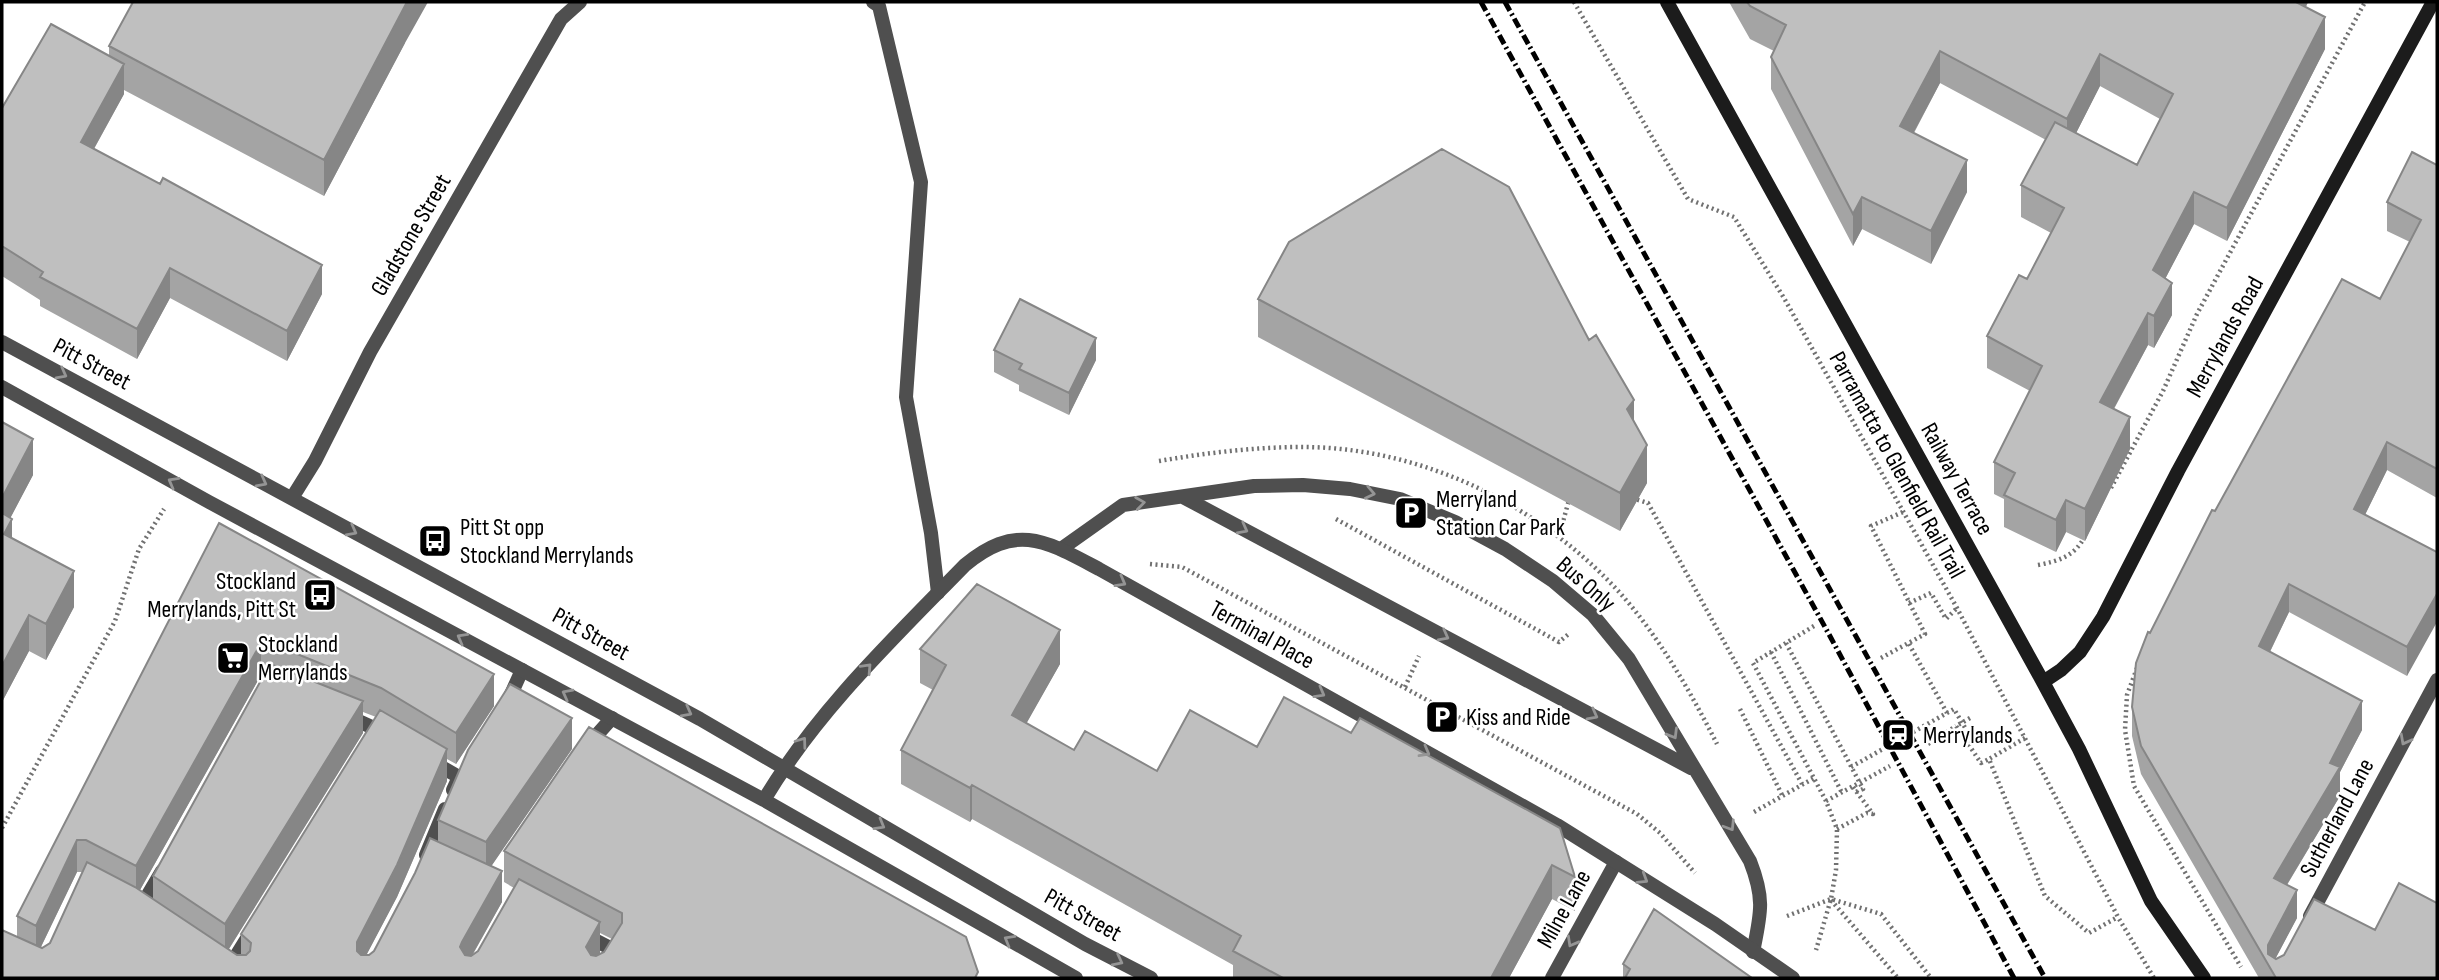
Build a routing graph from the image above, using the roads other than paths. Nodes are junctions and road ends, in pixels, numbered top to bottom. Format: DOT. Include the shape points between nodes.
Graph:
graph roads {
  1 [pos="580,2"];
  2 [pos="873,2"];
  3 [pos="1667,2"];
  4 [pos="2433,2"];
  5 [pos="2,342"];
  6 [pos="2,387"];
  7 [pos="1183,497"];
  8 [pos="292,498"];
  9 [pos="1061,549"];
  10 [pos="938,593"];
  11 [pos="522,670"];
  12 [pos="2437,680"];
  13 [pos="2043,682"];
  14 [pos="328,708"];
  15 [pos="503,709"];
  16 [pos="612,718"];
  17 [pos="401,742"];
  18 [pos="582,752"];
  19 [pos="424,756"];
  20 [pos="783,767"];
  21 [pos="1694,769"];
  22 [pos="764,800"];
  23 [pos="427,861"];
  24 [pos="167,862"];
  25 [pos="1616,862"];
  26 [pos="140,911"];
  27 [pos="257,923"];
  28 [pos="570,927"];
  29 [pos="2302,930"];
  30 [pos="1753,951"];
  31 [pos="1070,977"];
  32 [pos="242,978"];
  33 [pos="596,978"];
  34 [pos="1151,978"];
  35 [pos="1552,978"];
  36 [pos="1793,978"];
  37 [pos="2204,978"];
  1 -- 8 [label="street, Gladstone Street" via="561,19"];
  2 -- 10 [label="street" via="879,6 920,182 906,397"];
  3 -- 13 [label="main road, Railway Terrace"];
  4 -- 13 [label="main road, Merrylands Road" via="2103,617 2080,652"];
  5 -- 8 [label="street, Pitt Street, one-way"];
  11 -- 6 [label="street, one-way"];
  9 -- 7 [label="street, Bus Only, one-way" via="1123,505"];
  7 -- 21 [label="street, Bus Only, one-way"];
  7 -- 21 [label="street, Bus Only, one-way" via="1254,486 1350,489 1399,499 1455,522 1553,581 1593,615 1629,659"];
  8 -- 20 [label="street, Pitt Street, one-way"];
  9 -- 10 [label="street, Terminal Place" via="1017,538 999,543 982,551"];
  9 -- 25 [label="street, Terminal Place, one-way"];
  20 -- 10 [label="street, Terminal Place, one-way" via="820,717"];
  11 -- 15 [label="street"];
  16 -- 11 [label="street, one-way"];
  12 -- 29 [label="street, Sutherland Lane, one-way"];
  13 -- 37 [label="main road, Railway Terrace" via="2151,901"];
  14 -- 17 [label="street" via="374,734"];
  16 -- 18 [label="street"];
  16 -- 22 [label="street"];
  19 -- 23 [label="street" via="462,772"];
  20 -- 22 [label="street, Terminal Place"];
  20 -- 34 [label="street, Pitt Street, one-way"];
  21 -- 30 [label="street, Bus Only, one-way" via="1734,832 1759,884 1762,905"];
  31 -- 22 [label="street, one-way"];
  24 -- 26 [label="street"];
  25 -- 30 [label="street, Terminal Place, one-way"];
  25 -- 35 [label="street, Milne Lane, one-way"];
  27 -- 32 [label="street" via="223,965"];
  28 -- 33 [label="street" via="614,950"];
  30 -- 36 [label="street, Terminal Place"];
}
